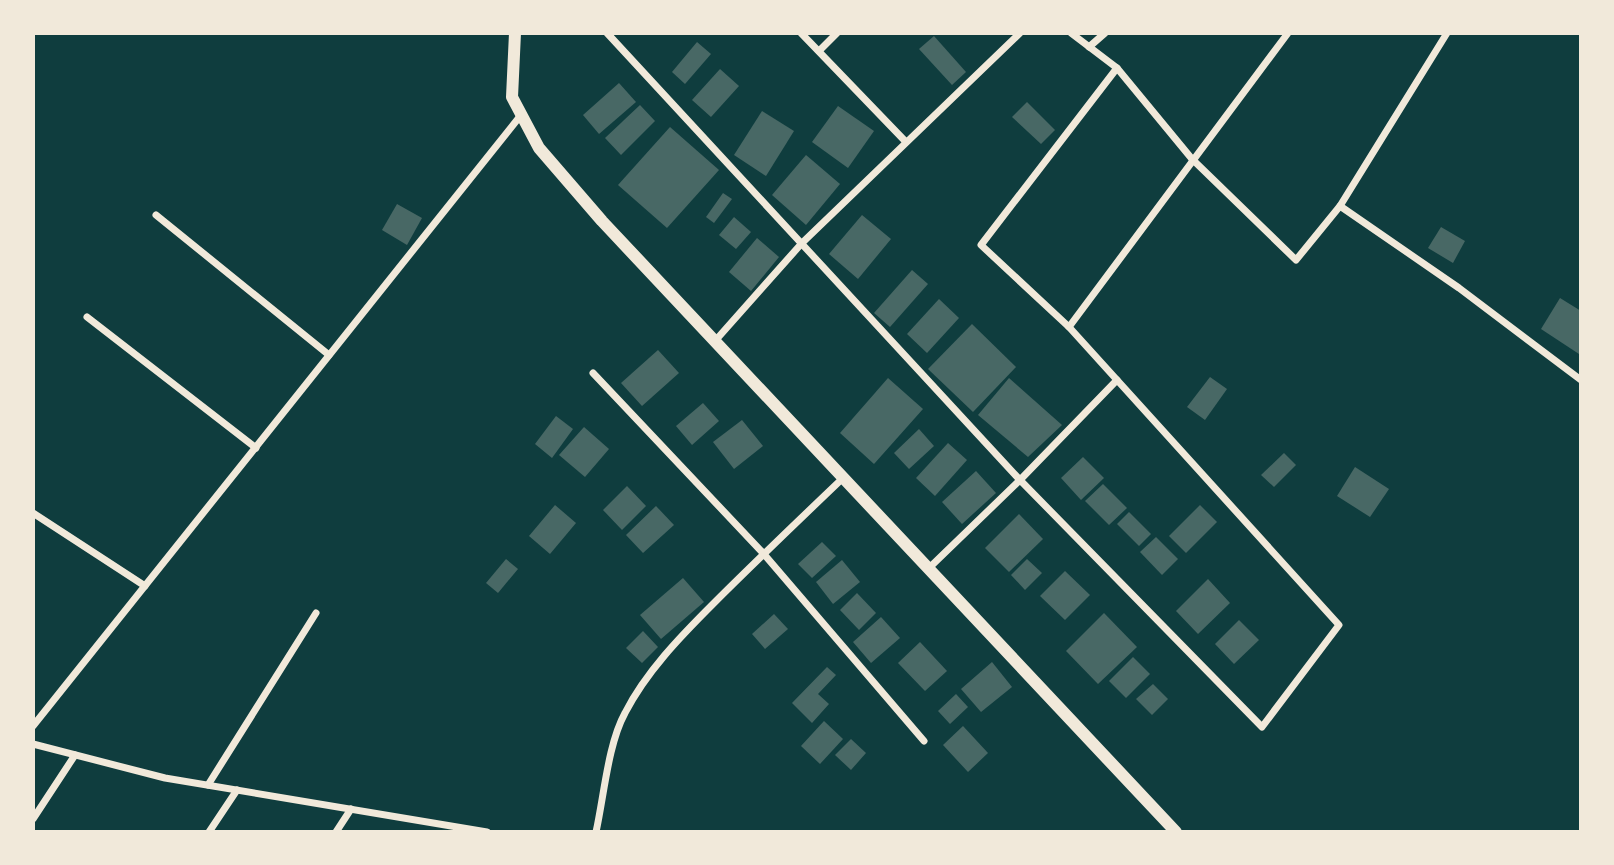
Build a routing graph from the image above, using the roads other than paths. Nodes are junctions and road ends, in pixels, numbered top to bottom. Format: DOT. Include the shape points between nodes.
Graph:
graph roads {
  1 [pos="514,33"];
  2 [pos="607,33"];
  3 [pos="801,33"];
  4 [pos="837,33"];
  5 [pos="1020,33"];
  6 [pos="1071,33"];
  7 [pos="1105,33"];
  8 [pos="1288,33"];
  9 [pos="1447,33"];
  10 [pos="1089,47"];
  11 [pos="819,51"];
  12 [pos="1117,68"];
  13 [pos="522,114"];
  14 [pos="906,142"];
  15 [pos="1192,159"];
  16 [pos="1340,206"];
  17 [pos="156,215"];
  18 [pos="803,243"];
  19 [pos="87,317"];
  20 [pos="1069,327"];
  21 [pos="715,341"];
  22 [pos="329,355"];
  23 [pos="593,373"];
  24 [pos="1117,380"];
  25 [pos="1581,380"];
  26 [pos="256,448"];
  27 [pos="843,478"];
  28 [pos="1020,480"];
  29 [pos="33,513"];
  30 [pos="763,553"];
  31 [pos="928,569"];
  32 [pos="145,586"];
  33 [pos="316,613"];
  34 [pos="33,726"];
  35 [pos="924,741"];
  36 [pos="33,744"];
  37 [pos="75,755"];
  38 [pos="208,785"];
  39 [pos="237,790"];
  40 [pos="351,809"];
  41 [pos="33,820"];
  42 [pos="209,832"];
  43 [pos="335,832"];
  44 [pos="487,832"];
  45 [pos="596,832"];
  46 [pos="1176,832"];
  1 -- 13 [label="street" via="512,97"];
  2 -- 18 [label="street"];
  3 -- 11 [label="street"];
  4 -- 11 [label="street"];
  5 -- 14 [label="street"];
  6 -- 10 [label="street"];
  7 -- 10 [label="street"];
  8 -- 15 [label="street"];
  9 -- 16 [label="street"];
  10 -- 12 [label="street"];
  11 -- 14 [label="street"];
  12 -- 15 [label="street"];
  12 -- 20 [label="street" via="981,244"];
  13 -- 21 [label="street" via="539,148"];
  13 -- 22 [label="street"];
  14 -- 18 [label="street"];
  15 -- 16 [label="street" via="1296,260"];
  15 -- 20 [label="street"];
  16 -- 25 [label="street"];
  17 -- 22 [label="street"];
  18 -- 21 [label="street"];
  18 -- 28 [label="street"];
  19 -- 26 [label="street"];
  20 -- 24 [label="street"];
  21 -- 27 [label="street"];
  22 -- 26 [label="street"];
  23 -- 30 [label="street"];
  24 -- 28 [label="street"];
  24 -- 28 [label="street" via="1339,625 1262,727"];
  26 -- 32 [label="street"];
  27 -- 30 [label="street"];
  27 -- 31 [label="street"];
  28 -- 31 [label="street"];
  29 -- 32 [label="street"];
  30 -- 35 [label="street"];
  30 -- 45 [label="street" via="681,637 625,712 615,736"];
  31 -- 46 [label="street"];
  32 -- 34 [label="street"];
  33 -- 38 [label="street"];
  36 -- 37 [label="street"];
  37 -- 38 [label="street"];
  37 -- 41 [label="street"];
  38 -- 39 [label="street"];
  39 -- 40 [label="street"];
  39 -- 42 [label="street"];
  40 -- 43 [label="street"];
  40 -- 44 [label="street"];
}
